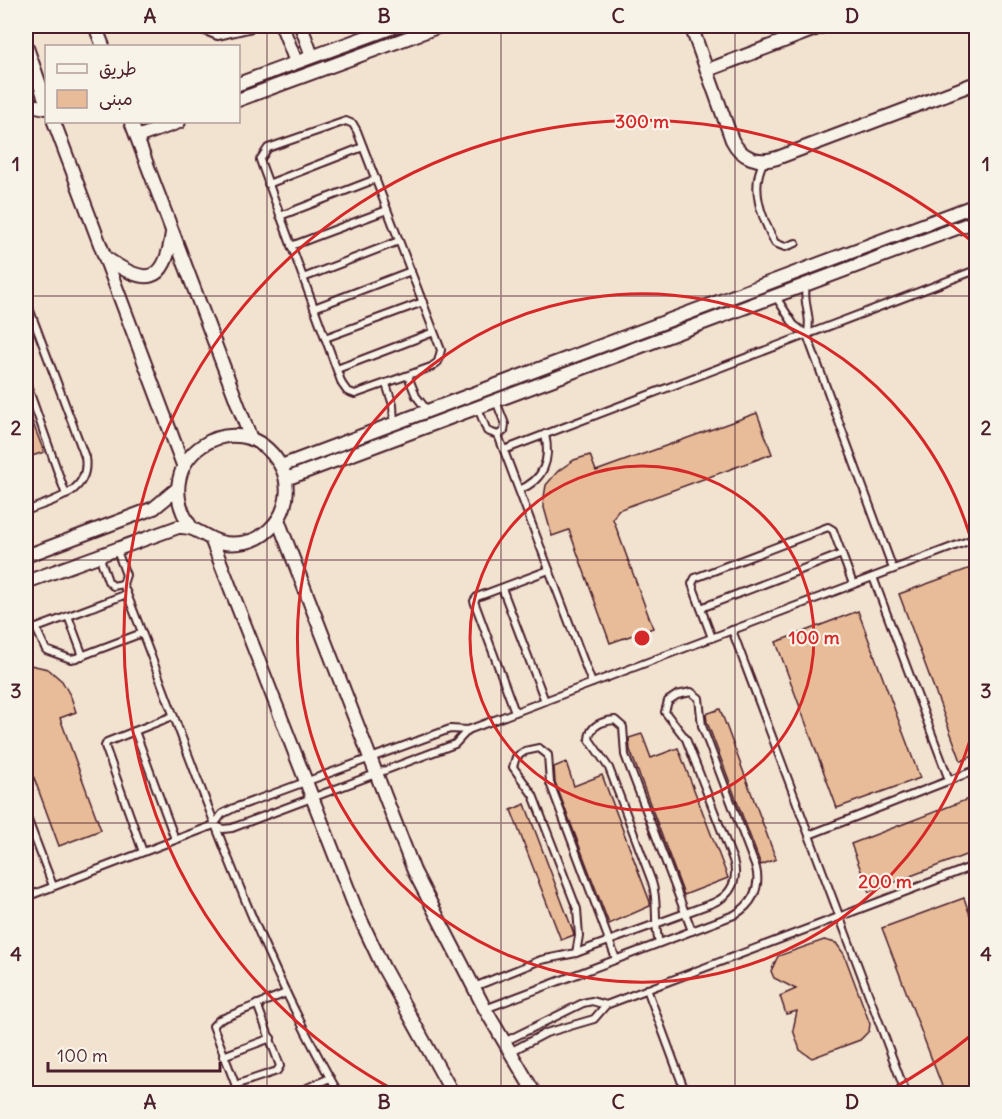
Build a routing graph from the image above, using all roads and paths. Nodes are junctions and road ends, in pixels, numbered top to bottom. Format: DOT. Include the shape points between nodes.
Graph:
graph roads {
  1 [pos="95,26"];
  2 [pos="201,26"];
  3 [pos="248,26"];
  4 [pos="282,26"];
  5 [pos="301,26"];
  6 [pos="396,26"];
  7 [pos="440,26"];
  8 [pos="691,26"];
  9 [pos="823,26"];
  10 [pos="26,45"];
  11 [pos="103,45"];
  12 [pos="312,56"];
  13 [pos="296,62"];
  14 [pos="29,66"];
  15 [pos="708,70"];
  16 [pos="240,83"];
  17 [pos="976,83"];
  18 [pos="240,98"];
  19 [pos="45,100"];
  20 [pos="26,104"];
  21 [pos="45,108"];
  22 [pos="54,123"];
  23 [pos="134,123"];
  24 [pos="176,123"];
  25 [pos="137,137"];
  26 [pos="363,147"];
  27 [pos="764,161"];
  28 [pos="375,178"];
  29 [pos="268,184"];
  30 [pos="976,205"];
  31 [pos="387,210"];
  32 [pos="280,216"];
  33 [pos="976,221"];
  34 [pos="172,232"];
  35 [pos="399,241"];
  36 [pos="796,243"];
  37 [pos="291,246"];
  38 [pos="106,258"];
  39 [pos="976,270"];
  40 [pos="411,271"];
  41 [pos="303,278"];
  42 [pos="806,285"];
  43 [pos="776,296"];
  44 [pos="26,300"];
  45 [pos="423,302"];
  46 [pos="314,308"];
  47 [pos="434,332"];
  48 [pos="807,335"];
  49 [pos="325,338"];
  50 [pos="337,369"];
  51 [pos="408,376"];
  52 [pos="26,382"];
  53 [pos="386,384"];
  54 [pos="496,401"];
  55 [pos="478,408"];
  56 [pos="428,411"];
  57 [pos="394,424"];
  58 [pos="545,434"];
  59 [pos="498,435"];
  60 [pos="251,439"];
  61 [pos="504,450"];
  62 [pos="183,465"];
  63 [pos="281,466"];
  64 [pos="286,479"];
  65 [pos="177,489"];
  66 [pos="519,490"];
  67 [pos="66,495"];
  68 [pos="26,511"];
  69 [pos="278,520"];
  70 [pos="191,527"];
  71 [pos="976,538"];
  72 [pos="212,541"];
  73 [pos="116,548"];
  74 [pos="842,554"];
  75 [pos="98,555"];
  76 [pos="26,556"];
  77 [pos="893,569"];
  78 [pos="549,570"];
  79 [pos="873,577"];
  80 [pos="26,582"];
  81 [pos="123,584"];
  82 [pos="853,584"];
  83 [pos="502,588"];
  84 [pos="127,594"];
  85 [pos="701,608"];
  86 [pos="68,616"];
  87 [pos="36,628"];
  88 [pos="732,630"];
  89 [pos="26,632"];
  90 [pos="142,633"];
  91 [pos="712,638"];
  92 [pos="83,656"];
  93 [pos="592,683"];
  94 [pos="545,701"];
  95 [pos="515,712"];
  96 [pos="174,716"];
  97 [pos="468,730"];
  98 [pos="135,731"];
  99 [pos="369,759"];
  100 [pos="976,770"];
  101 [pos="375,774"];
  102 [pos="949,780"];
  103 [pos="305,783"];
  104 [pos="310,798"];
  105 [pos="26,815"];
  106 [pos="214,825"];
  107 [pos="809,835"];
  108 [pos="175,839"];
  109 [pos="143,852"];
  110 [pos="976,866"];
  111 [pos="53,886"];
  112 [pos="26,897"];
  113 [pos="685,913"];
  114 [pos="840,917"];
  115 [pos="654,925"];
  116 [pos="692,931"];
  117 [pos="609,941"];
  118 [pos="659,943"];
  119 [pos="576,953"];
  120 [pos="616,959"];
  121 [pos="474,987"];
  122 [pos="647,989"];
  123 [pos="286,993"];
  124 [pos="257,1004"];
  125 [pos="606,1005"];
  126 [pos="485,1009"];
  127 [pos="271,1038"];
  128 [pos="507,1047"];
  129 [pos="224,1056"];
  130 [pos="330,1078"];
  131 [pos="235,1085"];
  132 [pos="239,1094"];
  133 [pos="292,1094"];
  134 [pos="339,1094"];
  135 [pos="453,1094"];
  136 [pos="535,1094"];
  137 [pos="686,1094"];
  138 [pos="906,1094"];
  1 -- 11 [label="street"];
  2 -- 3 [label="street" via="218,33"];
  4 -- 13 [label="street"];
  5 -- 12 [label="street"];
  6 -- 12 [label="street"];
  7 -- 18 [label="street"];
  8 -- 15 [label="street"];
  9 -- 15 [label="street"];
  10 -- 14 [label="street"];
  12 -- 13 [label="street"];
  13 -- 16 [label="street"];
  14 -- 19 [label="street"];
  15 -- 27 [label="street" via="735,146 749,158"];
  17 -- 27 [label="street"];
  20 -- 21 [label="street"];
  22 -- 38 [label="street"];
  23 -- 25 [label="street"];
  24 -- 25 [label="street"];
  25 -- 34 [label="street"];
  26 -- 28 [label="lane"];
  26 -- 29 [label="lane"];
  26 -- 29 [label="lane" via="356,127 346,121 268,148 260,160"];
  27 -- 36 [label="lane" via="757,184 760,204 776,243 785,247"];
  28 -- 31 [label="lane"];
  28 -- 32 [label="lane"];
  29 -- 32 [label="lane"];
  30 -- 56 [label="street"];
  31 -- 35 [label="lane"];
  31 -- 37 [label="lane"];
  32 -- 37 [label="lane"];
  33 -- 42 [label="street"];
  34 -- 38 [label="street" via="166,264 152,275 134,276"];
  34 -- 60 [label="street"];
  35 -- 40 [label="lane"];
  35 -- 41 [label="lane"];
  37 -- 41 [label="lane"];
  38 -- 62 [label="street"];
  39 -- 48 [label="lane"];
  40 -- 45 [label="lane"];
  40 -- 46 [label="lane"];
  41 -- 46 [label="lane"];
  42 -- 43 [label="street"];
  42 -- 48 [label="lane" via="810,316"];
  43 -- 48 [label="lane" via="794,325"];
  43 -- 54 [label="street"];
  44 -- 67 [label="lane" via="85,457 83,479"];
  45 -- 47 [label="lane"];
  45 -- 49 [label="lane"];
  46 -- 49 [label="lane"];
  47 -- 50 [label="lane"];
  47 -- 51 [label="lane" via="441,350 438,362"];
  48 -- 58 [label="lane"];
  48 -- 77 [label="lane"];
  49 -- 50 [label="lane"];
  50 -- 53 [label="lane" via="344,388 351,393"];
  51 -- 53 [label="lane"];
  51 -- 56 [label="lane"];
  52 -- 67 [label="lane"];
  53 -- 57 [label="lane"];
  54 -- 55 [label="street"];
  54 -- 59 [label="lane" via="505,424"];
  55 -- 59 [label="lane" via="487,431"];
  55 -- 64 [label="street"];
  56 -- 57 [label="street"];
  57 -- 63 [label="street"];
  58 -- 61 [label="lane"];
  58 -- 66 [label="lane" via="548,450 544,469 532,484"];
  59 -- 61 [label="lane"];
  60 -- 62 [label="street" via="236,435 205,442"];
  60 -- 63 [label="street" via="274,454"];
  61 -- 66 [label="lane"];
  62 -- 65 [label="street"];
  63 -- 64 [label="street"];
  64 -- 69 [label="street" via="286,500"];
  65 -- 70 [label="street" via="181,509"];
  65 -- 76 [label="street" via="154,508"];
  66 -- 78 [label="lane"];
  67 -- 68 [label="lane"];
  69 -- 72 [label="street" via="266,533 249,542 231,545"];
  69 -- 99 [label="street"];
  70 -- 72 [label="street"];
  70 -- 73 [label="street" via="170,529"];
  71 -- 77 [label="lane"];
  72 -- 103 [label="street"];
  73 -- 75 [label="street"];
  73 -- 81 [label="lane" via="126,575"];
  74 -- 82 [label="lane"];
  74 -- 85 [label="lane"];
  74 -- 85 [label="lane" via="833,530 828,527 693,581"];
  75 -- 80 [label="street"];
  75 -- 81 [label="lane" via="108,581 113,586"];
  77 -- 79 [label="lane"];
  78 -- 83 [label="lane"];
  78 -- 93 [label="lane"];
  79 -- 82 [label="lane"];
  79 -- 102 [label="lane"];
  81 -- 84 [label="lane"];
  82 -- 88 [label="lane"];
  83 -- 94 [label="lane"];
  83 -- 95 [label="lane" via="474,601"];
  84 -- 86 [label="lane"];
  84 -- 90 [label="lane"];
  85 -- 91 [label="lane"];
  86 -- 87 [label="lane"];
  86 -- 92 [label="lane"];
  87 -- 89 [label="lane"];
  87 -- 92 [label="lane" via="50,653 71,659"];
  88 -- 91 [label="lane"];
  88 -- 107 [label="lane"];
  90 -- 92 [label="lane"];
  90 -- 96 [label="lane"];
  91 -- 93 [label="lane"];
  93 -- 94 [label="lane"];
  94 -- 95 [label="lane"];
  95 -- 97 [label="lane"];
  96 -- 98 [label="lane"];
  96 -- 106 [label="lane"];
  97 -- 99 [label="lane" via="450,729"];
  97 -- 101 [label="lane" via="454,744"];
  98 -- 108 [label="lane"];
  98 -- 109 [label="lane" via="105,746"];
  99 -- 101 [label="street"];
  99 -- 103 [label="lane"];
  100 -- 102 [label="lane"];
  101 -- 104 [label="lane"];
  101 -- 121 [label="street" via="414,871"];
  102 -- 107 [label="lane"];
  103 -- 104 [label="street"];
  103 -- 106 [label="lane" via="226,811"];
  104 -- 106 [label="lane" via="232,828"];
  104 -- 135 [label="street" via="383,967"];
  105 -- 111 [label="lane"];
  106 -- 108 [label="lane"];
  106 -- 123 [label="lane"];
  107 -- 114 [label="lane"];
  108 -- 109 [label="lane"];
  109 -- 111 [label="lane"];
  110 -- 114 [label="lane"];
  111 -- 112 [label="lane"];
  113 -- 115 [label="lane"];
  113 -- 115 [label="lane" via="625,755 623,727 615,720 601,723 592,729 589,739 609,768 652,882 656,899"];
  113 -- 116 [label="lane"];
  113 -- 116 [label="lane" via="725,897 736,873 686,739 665,712 672,698 687,692 701,701 702,726 758,882 750,902 740,912"];
  114 -- 122 [label="lane"];
  114 -- 138 [label="lane"];
  115 -- 117 [label="lane"];
  115 -- 118 [label="lane"];
  116 -- 118 [label="lane"];
  117 -- 119 [label="lane"];
  117 -- 119 [label="lane" via="550,783 548,754 539,748 525,751 516,757 513,767 533,795 577,909"];
  117 -- 120 [label="lane"];
  118 -- 120 [label="lane"];
  119 -- 121 [label="lane" via="540,960"];
  120 -- 126 [label="lane"];
  121 -- 126 [label="street"];
  122 -- 125 [label="lane"];
  122 -- 137 [label="lane"];
  123 -- 124 [label="lane"];
  123 -- 130 [label="lane"];
  124 -- 127 [label="lane"];
  124 -- 129 [label="lane" via="214,1023 213,1033"];
  125 -- 128 [label="lane" via="594,1019"];
  125 -- 128 [label="lane" via="583,1003"];
  126 -- 128 [label="street"];
  127 -- 129 [label="lane"];
  127 -- 131 [label="lane" via="279,1068"];
  128 -- 136 [label="street"];
  129 -- 131 [label="lane"];
  130 -- 133 [label="lane"];
  130 -- 134 [label="lane"];
  131 -- 132 [label="lane"];
}
